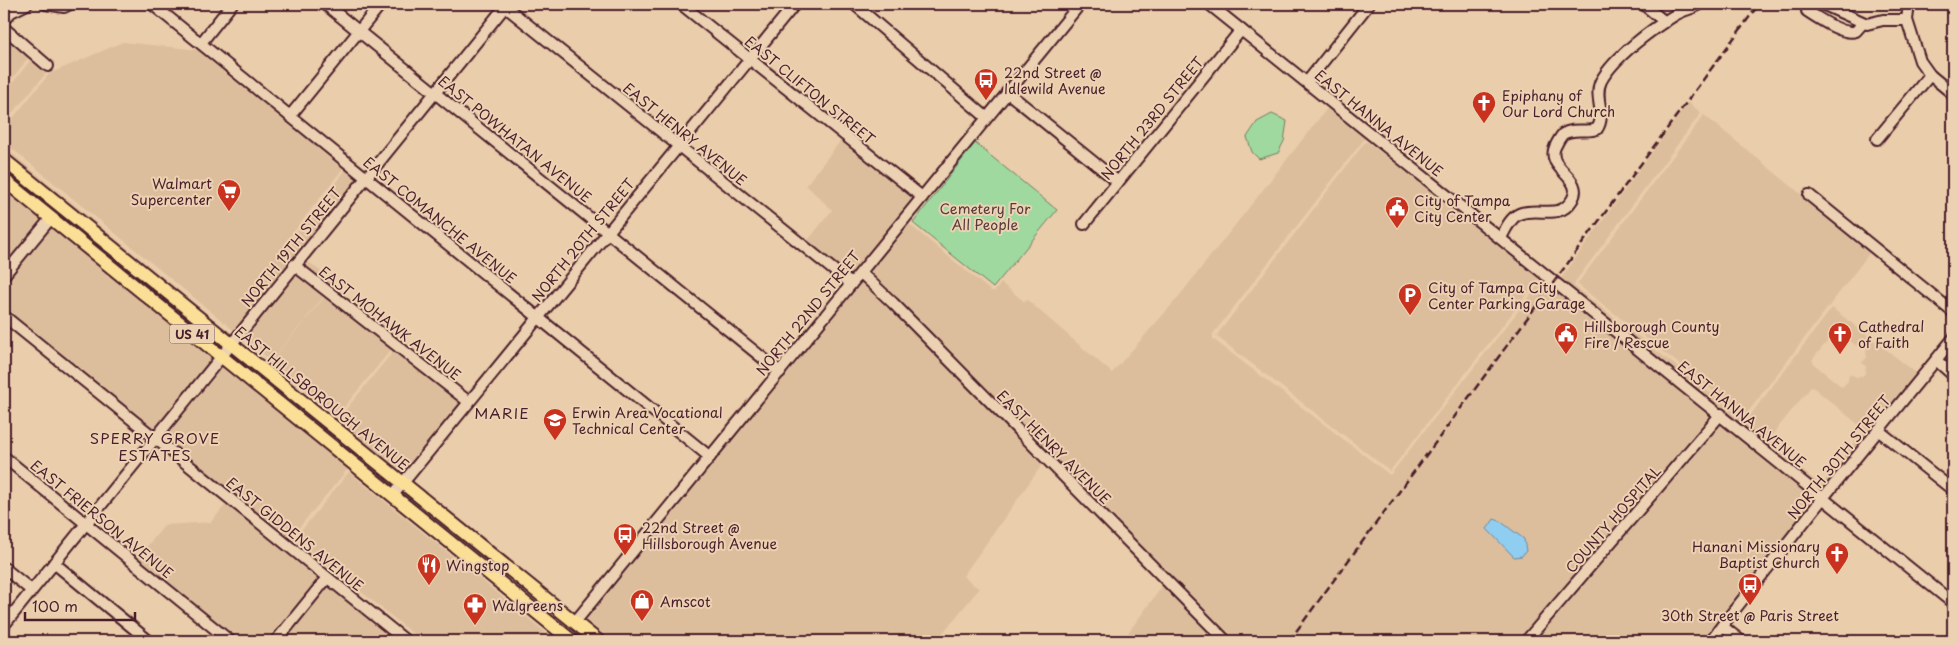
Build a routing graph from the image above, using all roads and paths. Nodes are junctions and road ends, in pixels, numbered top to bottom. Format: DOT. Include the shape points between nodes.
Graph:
graph roads {
  1 [pos="27,4"];
  2 [pos="46,4"];
  3 [pos="70,4"];
  4 [pos="152,4"];
  5 [pos="232,4"];
  6 [pos="326,4"];
  7 [pos="380,4"];
  8 [pos="681,4"];
  9 [pos="794,4"];
  10 [pos="854,4"];
  11 [pos="1080,4"];
  12 [pos="1209,4"];
  13 [pos="1368,4"];
  14 [pos="1643,4"];
  15 [pos="1700,4"];
  16 [pos="1807,4"];
  17 [pos="1822,4"];
  18 [pos="1909,4"];
  19 [pos="504,5"];
  20 [pos="4,20"];
  21 [pos="1907,20"];
  22 [pos="1666,22"];
  23 [pos="1863,23"];
  24 [pos="4,28"];
  25 [pos="359,30"];
  26 [pos="1241,30"];
  27 [pos="201,43"];
  28 [pos="749,59"];
  29 [pos="48,66"];
  30 [pos="1930,76"];
  31 [pos="1307,82"];
  32 [pos="435,92"];
  33 [pos="1007,92"];
  34 [pos="1953,94"];
  35 [pos="290,116"];
  36 [pos="986,117"];
  37 [pos="1877,139"];
  38 [pos="678,146"];
  39 [pos="4,160"];
  40 [pos="366,178"];
  41 [pos="4,180"];
  42 [pos="1118,182"];
  43 [pos="1809,195"];
  44 [pos="922,197"];
  45 [pos="51,218"];
  46 [pos="1084,224"];
  47 [pos="608,231"];
  48 [pos="1500,238"];
  49 [pos="294,264"];
  50 [pos="860,273"];
  51 [pos="4,275"];
  52 [pos="851,284"];
  53 [pos="1953,312"];
  54 [pos="4,316"];
  55 [pos="538,317"];
  56 [pos="1953,339"];
  57 [pos="230,343"];
  58 [pos="221,357"];
  59 [pos="1936,360"];
  60 [pos="780,372"];
  61 [pos="1953,375"];
  62 [pos="469,402"];
  63 [pos="1721,414"];
  64 [pos="1878,430"];
  65 [pos="154,438"];
  66 [pos="4,457"];
  67 [pos="710,457"];
  68 [pos="403,482"];
  69 [pos="1953,490"];
  70 [pos="393,495"];
  71 [pos="1823,498"];
  72 [pos="85,523"];
  73 [pos="54,563"];
  74 [pos="4,568"];
  75 [pos="327,578"];
  76 [pos="31,590"];
  77 [pos="1953,603"];
  78 [pos="575,622"];
  79 [pos="4,624"];
  80 [pos="1722,626"];
  81 [pos="4,637"];
  82 [pos="566,639"];
  83 [pos="9,641"];
  84 [pos="149,641"];
  85 [pos="230,641"];
  86 [pos="276,641"];
  87 [pos="406,641"];
  88 [pos="598,641"];
  89 [pos="1226,641"];
  90 [pos="1526,641"];
  91 [pos="1710,641"];
  92 [pos="1741,641"];
  1 -- 20 [label="street" via="11,12"];
  2 -- 3 [label="street" via="64,7"];
  4 -- 27 [label="street, EAST COMANCHE AVENUE"];
  5 -- 27 [label="street"];
  6 -- 25 [label="street, EAST POWHATAN AVENUE"];
  7 -- 25 [label="street"];
  8 -- 28 [label="street, EAST CLIFTON STREET"];
  9 -- 28 [label="street, NORTH 20TH STREET"];
  10 -- 36 [label="street"];
  11 -- 33 [label="street, NORTH 22ND STREET"];
  12 -- 26 [label="street, EAST HANNA AVENUE"];
  13 -- 31 [label="street"];
  14 -- 22 [label="street"];
  15 -- 22 [label="street" via="1677,13"];
  16 -- 23 [label="street" via="1807,11 1848,32 1856,31"];
  17 -- 23 [label="street"];
  18 -- 21 [label="street"];
  19 -- 32 [label="street, NORTH 19TH STREET"];
  19 -- 38 [label="street, EAST HENRY AVENUE"];
  21 -- 23 [label="street"];
  21 -- 30 [label="street" via="1920,61"];
  22 -- 48 [label="street" via="1617,60 1601,82 1601,124 1597,130 1563,134 1557,143 1554,158 1560,170 1572,181 1574,198 1554,213 1520,213"];
  24 -- 29 [label="street"];
  25 -- 32 [label="street, EAST POWHATAN AVENUE"];
  25 -- 35 [label="street"];
  26 -- 31 [label="street, EAST HANNA AVENUE"];
  26 -- 42 [label="street, NORTH 23RD STREET"];
  27 -- 35 [label="street, EAST COMANCHE AVENUE"];
  28 -- 38 [label="street, NORTH 20TH STREET"];
  28 -- 44 [label="street, EAST CLIFTON STREET"];
  30 -- 34 [label="street"];
  30 -- 37 [label="street"];
  31 -- 48 [label="street, EAST HANNA AVENUE"];
  32 -- 40 [label="street, NORTH 19TH STREET"];
  32 -- 47 [label="street, EAST POWHATAN AVENUE"];
  33 -- 36 [label="street, NORTH 22ND STREET"];
  33 -- 42 [label="street"];
  35 -- 40 [label="street, EAST COMANCHE AVENUE"];
  36 -- 44 [label="street, NORTH 22ND STREET"];
  38 -- 47 [label="street, NORTH 20TH STREET"];
  38 -- 52 [label="street, EAST HENRY AVENUE"];
  39 -- 57 [label="main road, EAST HILLSBOROUGH AVENUE / US 41"];
  40 -- 49 [label="street, NORTH 19TH STREET"];
  40 -- 55 [label="street, EAST COMANCHE AVENUE"];
  41 -- 45 [label="main road, US 41"];
  42 -- 46 [label="street, NORTH 23RD STREET"];
  43 -- 53 [label="street"];
  44 -- 50 [label="street, NORTH 22ND STREET"];
  45 -- 51 [label="street"];
  45 -- 58 [label="main road, US 41"];
  47 -- 55 [label="street, NORTH 20TH STREET"];
  47 -- 60 [label="street, EAST POWHATAN AVENUE"];
  48 -- 63 [label="street, EAST HANNA AVENUE"];
  49 -- 57 [label="street, NORTH 19TH STREET"];
  49 -- 62 [label="street, EAST MOHAWK AVENUE"];
  50 -- 52 [label="street, NORTH 22ND STREET"];
  50 -- 89 [label="street, EAST HENRY AVENUE"];
  52 -- 60 [label="street, NORTH 22ND STREET"];
  54 -- 65 [label="street, EAST GIDDENS AVENUE"];
  55 -- 62 [label="street, NORTH 20TH STREET"];
  55 -- 67 [label="street, EAST COMANCHE AVENUE"];
  56 -- 59 [label="street, NORTH 30TH STREET"];
  57 -- 58 [label="street, NORTH 19TH STREET"];
  57 -- 68 [label="main road, EAST HILLSBOROUGH AVENUE / US 41"];
  58 -- 65 [label="street, NORTH 19TH STREET"];
  58 -- 70 [label="main road, US 41"];
  59 -- 61 [label="street"];
  59 -- 64 [label="street, NORTH 30TH STREET"];
  60 -- 67 [label="street, NORTH 22ND STREET"];
  62 -- 68 [label="street, NORTH 20TH STREET"];
  63 -- 71 [label="street, EAST HANNA AVENUE"];
  63 -- 90 [label="street, COUNTY HOSPITAL"];
  64 -- 69 [label="street"];
  64 -- 71 [label="street, NORTH 30TH STREET"];
  65 -- 72 [label="street, NORTH 19TH STREET"];
  65 -- 75 [label="street, EAST GIDDENS AVENUE"];
  66 -- 72 [label="street, EAST FRIERSON AVENUE"];
  67 -- 78 [label="street, NORTH 22ND STREET"];
  68 -- 70 [label="street, NORTH 20TH STREET"];
  68 -- 78 [label="main road, EAST HILLSBOROUGH AVENUE / US 41"];
  70 -- 82 [label="main road, US 41"];
  71 -- 77 [label="street, EAST HANNA AVENUE"];
  71 -- 80 [label="street, NORTH 30TH STREET"];
  72 -- 73 [label="street, NORTH 19TH STREET"];
  72 -- 85 [label="street, EAST FRIERSON AVENUE"];
  73 -- 76 [label="street, NORTH 19TH STREET"];
  73 -- 84 [label="street"];
  74 -- 76 [label="street"];
  75 -- 86 [label="street"];
  75 -- 87 [label="street, EAST GIDDENS AVENUE"];
  76 -- 79 [label="street, NORTH 19TH STREET"];
  78 -- 82 [label="main road, NORTH 22ND STREET"];
  78 -- 88 [label="main road, EAST HILLSBOROUGH AVENUE / US 41"];
  80 -- 91 [label="street, NORTH 30TH STREET"];
  80 -- 92 [label="street"];
  81 -- 83 [label="street"];
}
